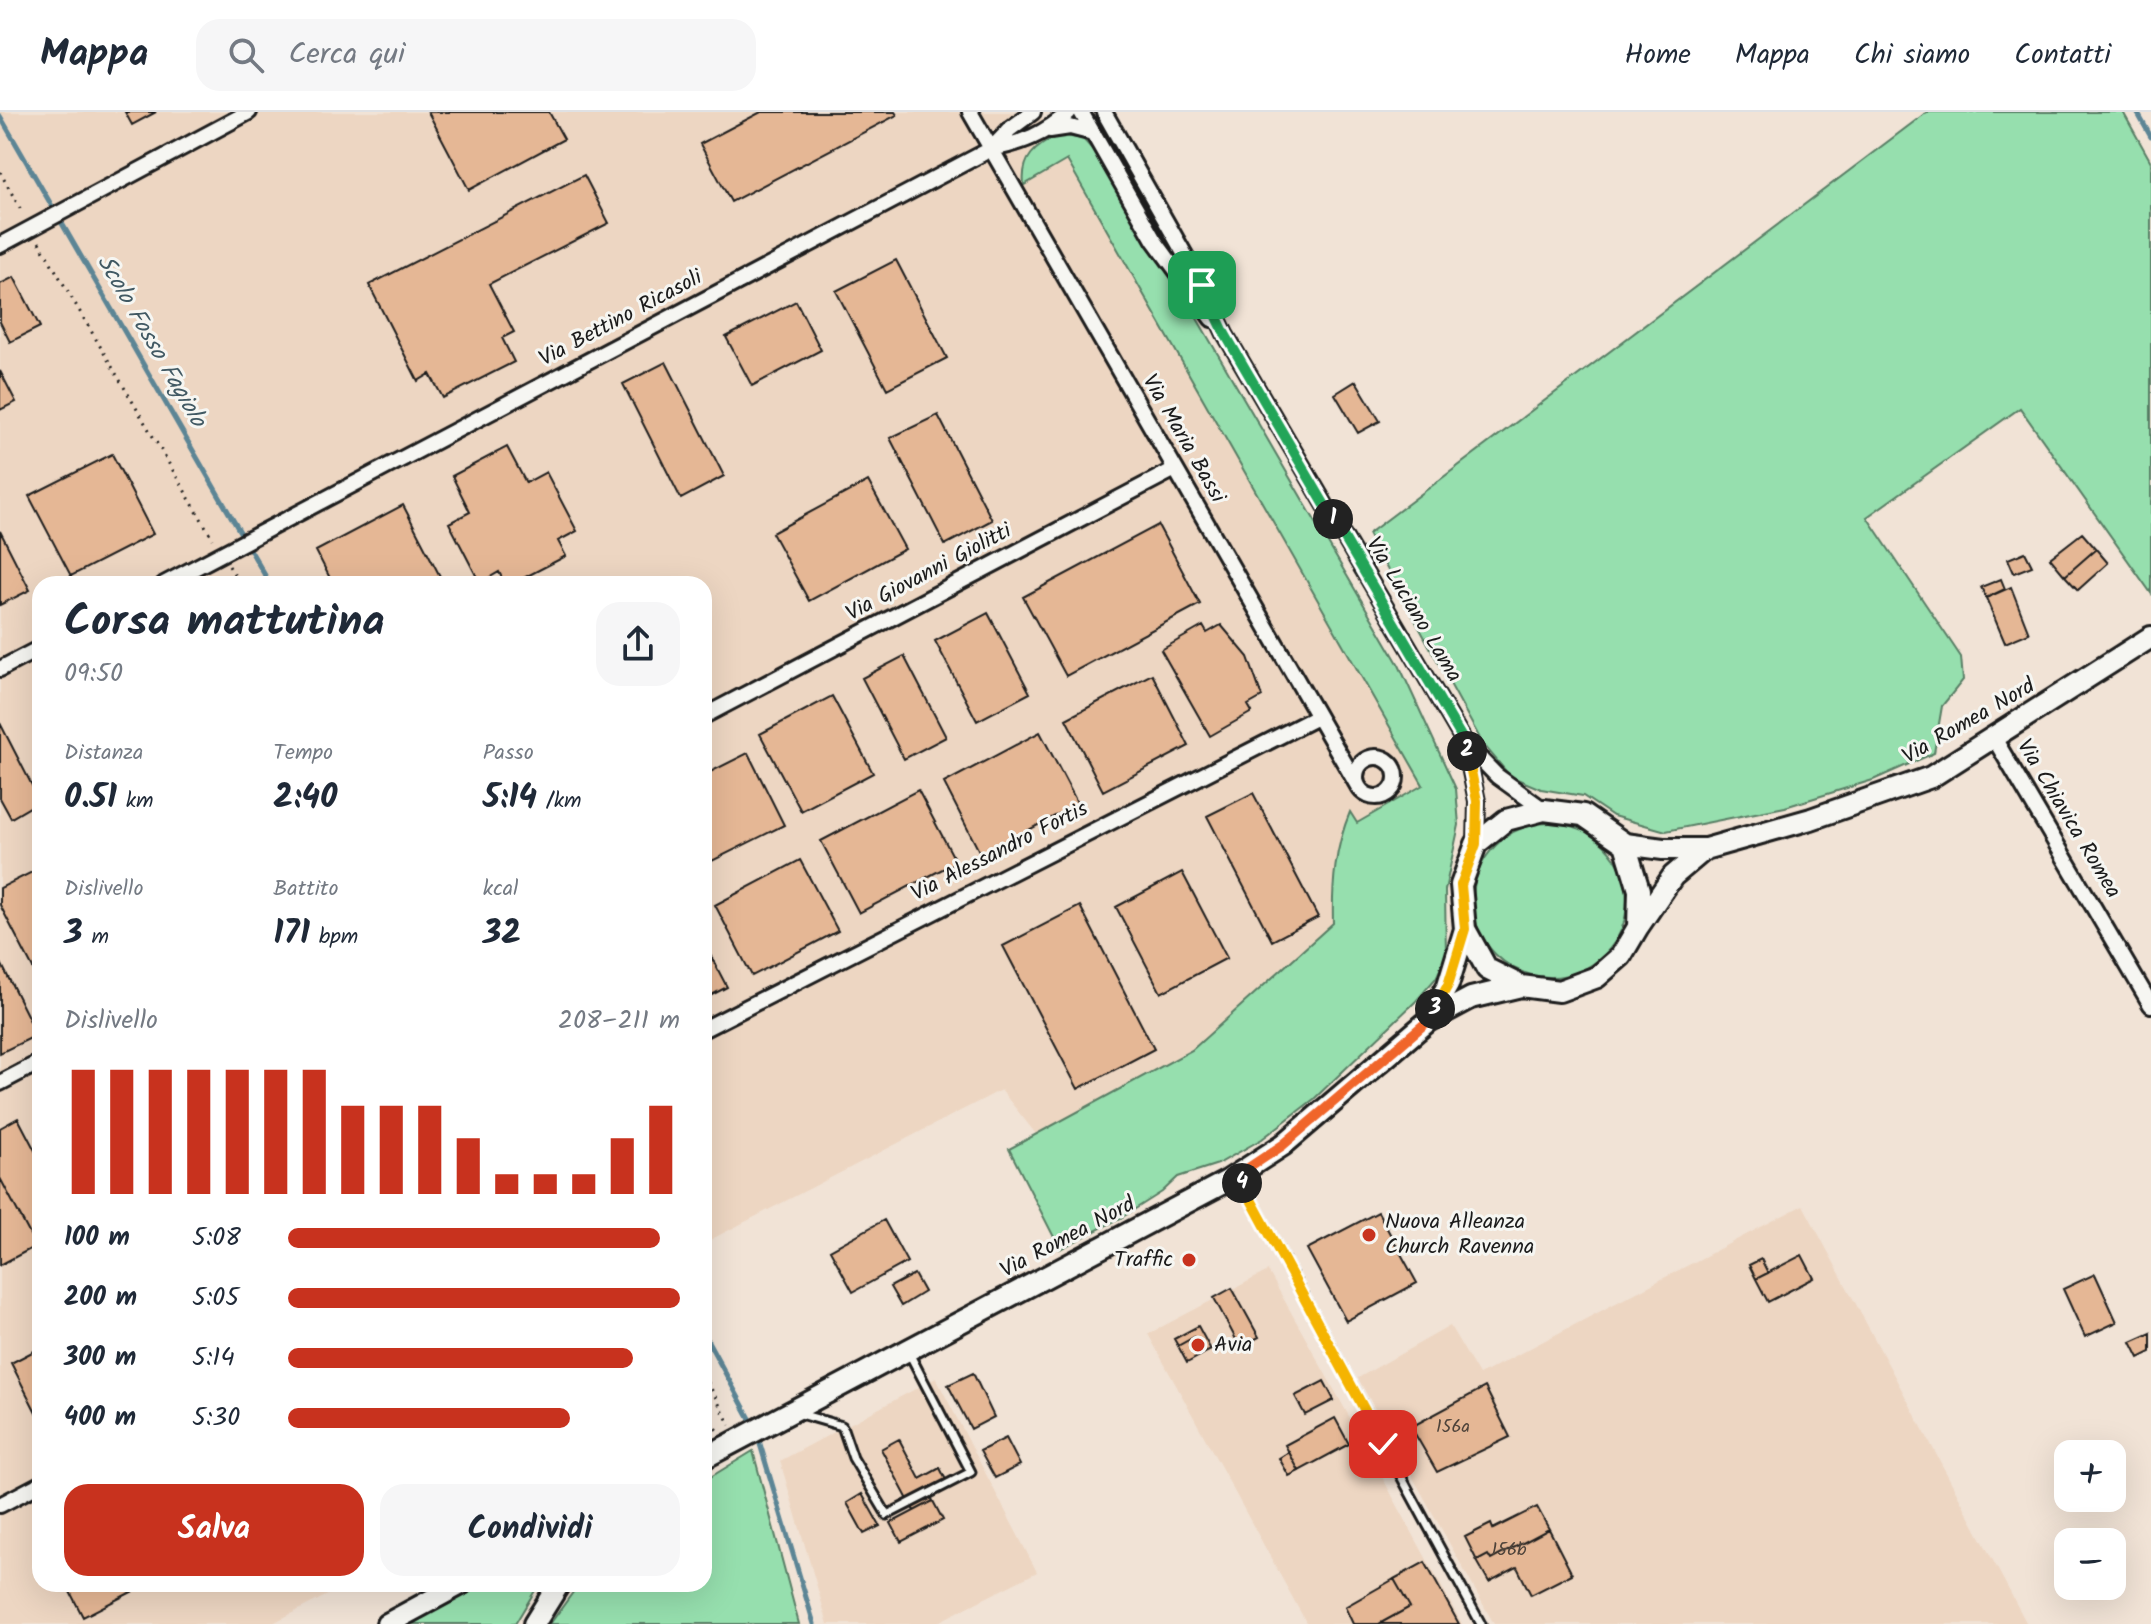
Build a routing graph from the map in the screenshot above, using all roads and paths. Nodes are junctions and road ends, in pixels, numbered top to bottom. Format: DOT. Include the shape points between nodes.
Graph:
graph roads {
  1 [pos="249,112"];
  2 [pos="970,112"];
  3 [pos="1033,112"];
  4 [pos="1069,112"];
  5 [pos="1081,112"];
  6 [pos="1094,112"];
  7 [pos="1104,112"];
  8 [pos="1050,130"];
  9 [pos="1093,133"];
  10 [pos="991,149"];
  11 [pos="0,172"];
  12 [pos="1167,224"];
  13 [pos="31,228"];
  14 [pos="0,245"];
  15 [pos="1225,334"];
  16 [pos="1175,469"];
  17 [pos="222,554"];
  18 [pos="179,576"];
  19 [pos="235,576"];
  20 [pos="2151,637"];
  21 [pos="32,652"];
  22 [pos="0,669"];
  23 [pos="712,712"];
  24 [pos="1317,717"];
  25 [pos="1994,738"];
  26 [pos="1465,743"];
  27 [pos="1359,788"];
  28 [pos="1544,810"];
  29 [pos="1476,844"];
  30 [pos="1625,844"];
  31 [pos="1705,849"];
  32 [pos="1638,927"];
  33 [pos="1465,929"];
  34 [pos="1521,986"];
  35 [pos="2151,1005"];
  36 [pos="1428,1021"];
  37 [pos="712,1025"];
  38 [pos="32,1066"];
  39 [pos="0,1083"];
  40 [pos="1238,1175"];
  41 [pos="907,1350"];
  42 [pos="712,1389"];
  43 [pos="782,1416"];
  44 [pos="731,1444"];
  45 [pos="712,1454"];
  46 [pos="32,1488"];
  47 [pos="0,1505"];
  48 [pos="446,1592"];
  49 [pos="554,1592"];
  50 [pos="387,1624"];
  51 [pos="534,1624"];
  52 [pos="1481,1624"];
  1 -- 13 [label="street"];
  2 -- 10 [label="street, Via Maria Bassi"];
  3 -- 10 [label="street, Via Bettino Ricasoli"];
  4 -- 8 [label="street"];
  5 -- 9 [label="street, Via Luciano Lama"];
  6 -- 12 [label="street, Via Luciano Lama" via="1147,203"];
  7 -- 12 [label="street, Via Luciano Lama"];
  8 -- 9 [label="street" via="1070,127"];
  8 -- 10 [label="street" via="1023,143"];
  9 -- 15 [label="street, Via Luciano Lama" via="1154,240"];
  10 -- 16 [label="street, Via Maria Bassi"];
  10 -- 17 [label="street, Via Bettino Ricasoli"];
  11 -- 13 [label="path"];
  12 -- 15 [label="street, Via Luciano Lama"];
  13 -- 14 [label="street"];
  13 -- 17 [label="path"];
  15 -- 26 [label="street, Via Luciano Lama"];
  16 -- 23 [label="street, Via Giovanni Giolitti"];
  16 -- 24 [label="street, Via Maria Bassi"];
  17 -- 18 [label="street, Via Bettino Ricasoli"];
  17 -- 19 [label="path"];
  20 -- 25 [label="main road, Via Romea Nord"];
  21 -- 22 [label="street"];
  24 -- 27 [label="street, Via Maria Bassi"];
  24 -- 37 [label="street, Via Alessandro Fortis"];
  25 -- 31 [label="main road, Via Romea Nord" via="1931,777"];
  25 -- 35 [label="street, Via Chiavica Romea"];
  26 -- 28 [label="street, Via Luciano Lama" via="1497,776"];
  26 -- 29 [label="street, Via Luciano Lama" via="1477,801"];
  28 -- 29 [label="main road" via="1506,820"];
  28 -- 30 [label="main road" via="1583,815"];
  29 -- 33 [label="main road" via="1461,885"];
  30 -- 31 [label="main road, Via Romea Nord"];
  30 -- 32 [label="main road" via="1639,890"];
  31 -- 32 [label="main road, Via Romea Nord" via="1673,876"];
  32 -- 34 [label="main road" via="1621,956 1597,977 1559,991"];
  33 -- 34 [label="main road" via="1487,969"];
  33 -- 36 [label="main road, Via Romea Nord" via="1448,985"];
  34 -- 36 [label="main road, Via Romea Nord" via="1471,998"];
  36 -- 40 [label="main road, Via Romea Nord" via="1283,1145"];
  38 -- 39 [label="street"];
  40 -- 41 [label="main road, Via Romea Nord"];
  40 -- 52 [label="lane"];
  41 -- 43 [label="main road, Via Romea Nord"];
  41 -- 43 [label="lane" via="971,1472 887,1515 853,1458 842,1426"];
  42 -- 44 [label="path" via="730,1422"];
  43 -- 44 [label="main road, Via Romea Nord"];
  44 -- 45 [label="main road, Via Romea Nord"];
  46 -- 47 [label="street"];
  48 -- 50 [label="main road"];
  49 -- 51 [label="main road"];
}
